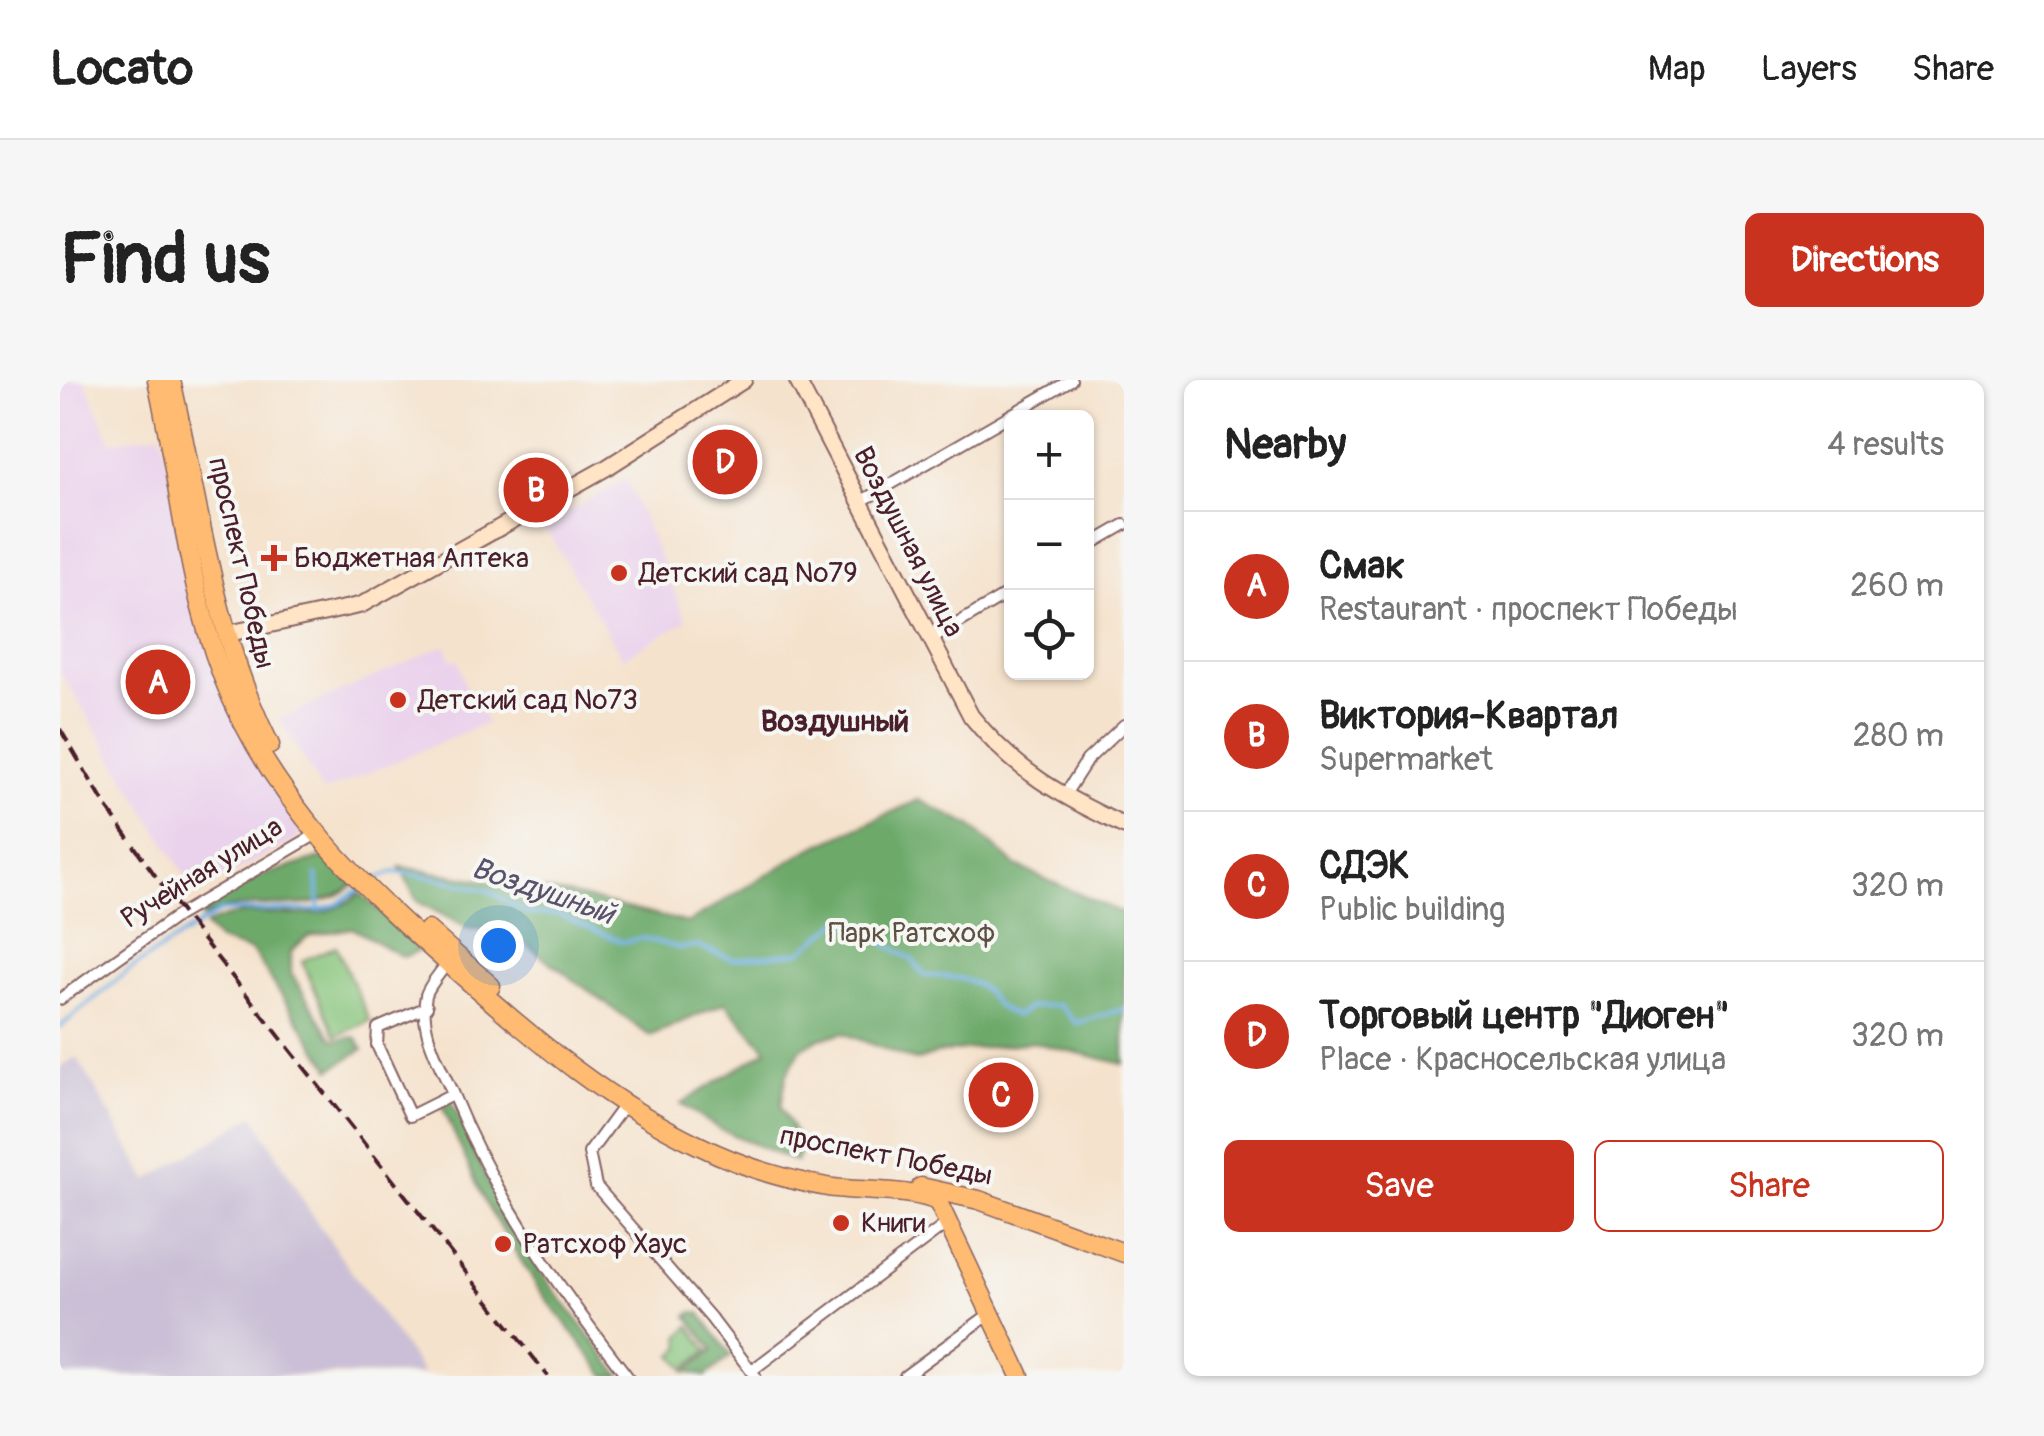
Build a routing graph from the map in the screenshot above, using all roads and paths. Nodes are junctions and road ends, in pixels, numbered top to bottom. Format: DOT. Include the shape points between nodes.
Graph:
graph roads {
  1 [pos="158,380"];
  2 [pos="170,380"];
  3 [pos="744,380"];
  4 [pos="797,380"];
  5 [pos="1071,380"];
  6 [pos="860,502"];
  7 [pos="1124,525"];
  8 [pos="1094,542"];
  9 [pos="1004,596"];
  10 [pos="218,635"];
  11 [pos="929,640"];
  12 [pos="1124,725"];
  13 [pos="1064,796"];
  14 [pos="1124,826"];
  15 [pos="321,834"];
  16 [pos="451,958"];
  17 [pos="60,999"];
  18 [pos="427,1007"];
  19 [pos="452,1095"];
  20 [pos="624,1104"];
  21 [pos="974,1198"];
  22 [pos="949,1222"];
  23 [pos="1124,1254"];
  24 [pos="991,1313"];
  25 [pos="753,1374"];
  26 [pos="627,1376"];
  27 [pos="905,1376"];
  28 [pos="1020,1376"];
  1 -- 10 [label="main road, проспект Победы"];
  2 -- 10 [label="main road, проспект Победы"];
  3 -- 10 [label="main road" via="606,468 362,605"];
  4 -- 6 [label="main road, Воздушная улица"];
  5 -- 6 [label="street"];
  6 -- 11 [label="main road, Воздушная улица"];
  7 -- 8 [label="street"];
  9 -- 11 [label="street"];
  10 -- 15 [label="main road, проспект Победы" via="242,718"];
  11 -- 13 [label="main road, Воздушная улица" via="971,716 1001,752"];
  12 -- 13 [label="street" via="1087,760"];
  13 -- 14 [label="main road, Воздушная улица"];
  15 -- 16 [label="main road, проспект Победы"];
  15 -- 17 [label="street, Ручейная улица" via="177,916"];
  16 -- 18 [label="street" via="426,994"];
  16 -- 20 [label="main road, проспект Победы" via="547,1051"];
  16 -- 21 [label="main road, проспект Победы" via="554,1042 709,1139 832,1177"];
  18 -- 19 [label="street" via="426,1032"];
  18 -- 19 [label="street" via="378,1028 378,1045 410,1116"];
  19 -- 26 [label="street" via="505,1206"];
  20 -- 22 [label="main road, проспект Победы" via="697,1145 767,1173 927,1198 938,1202"];
  20 -- 25 [label="street" via="588,1153 596,1186"];
  21 -- 22 [label="main road"];
  21 -- 23 [label="main road, проспект Победы"];
  22 -- 24 [label="main road"];
  22 -- 25 [label="street"];
  24 -- 27 [label="street"];
  24 -- 28 [label="main road"];
}
